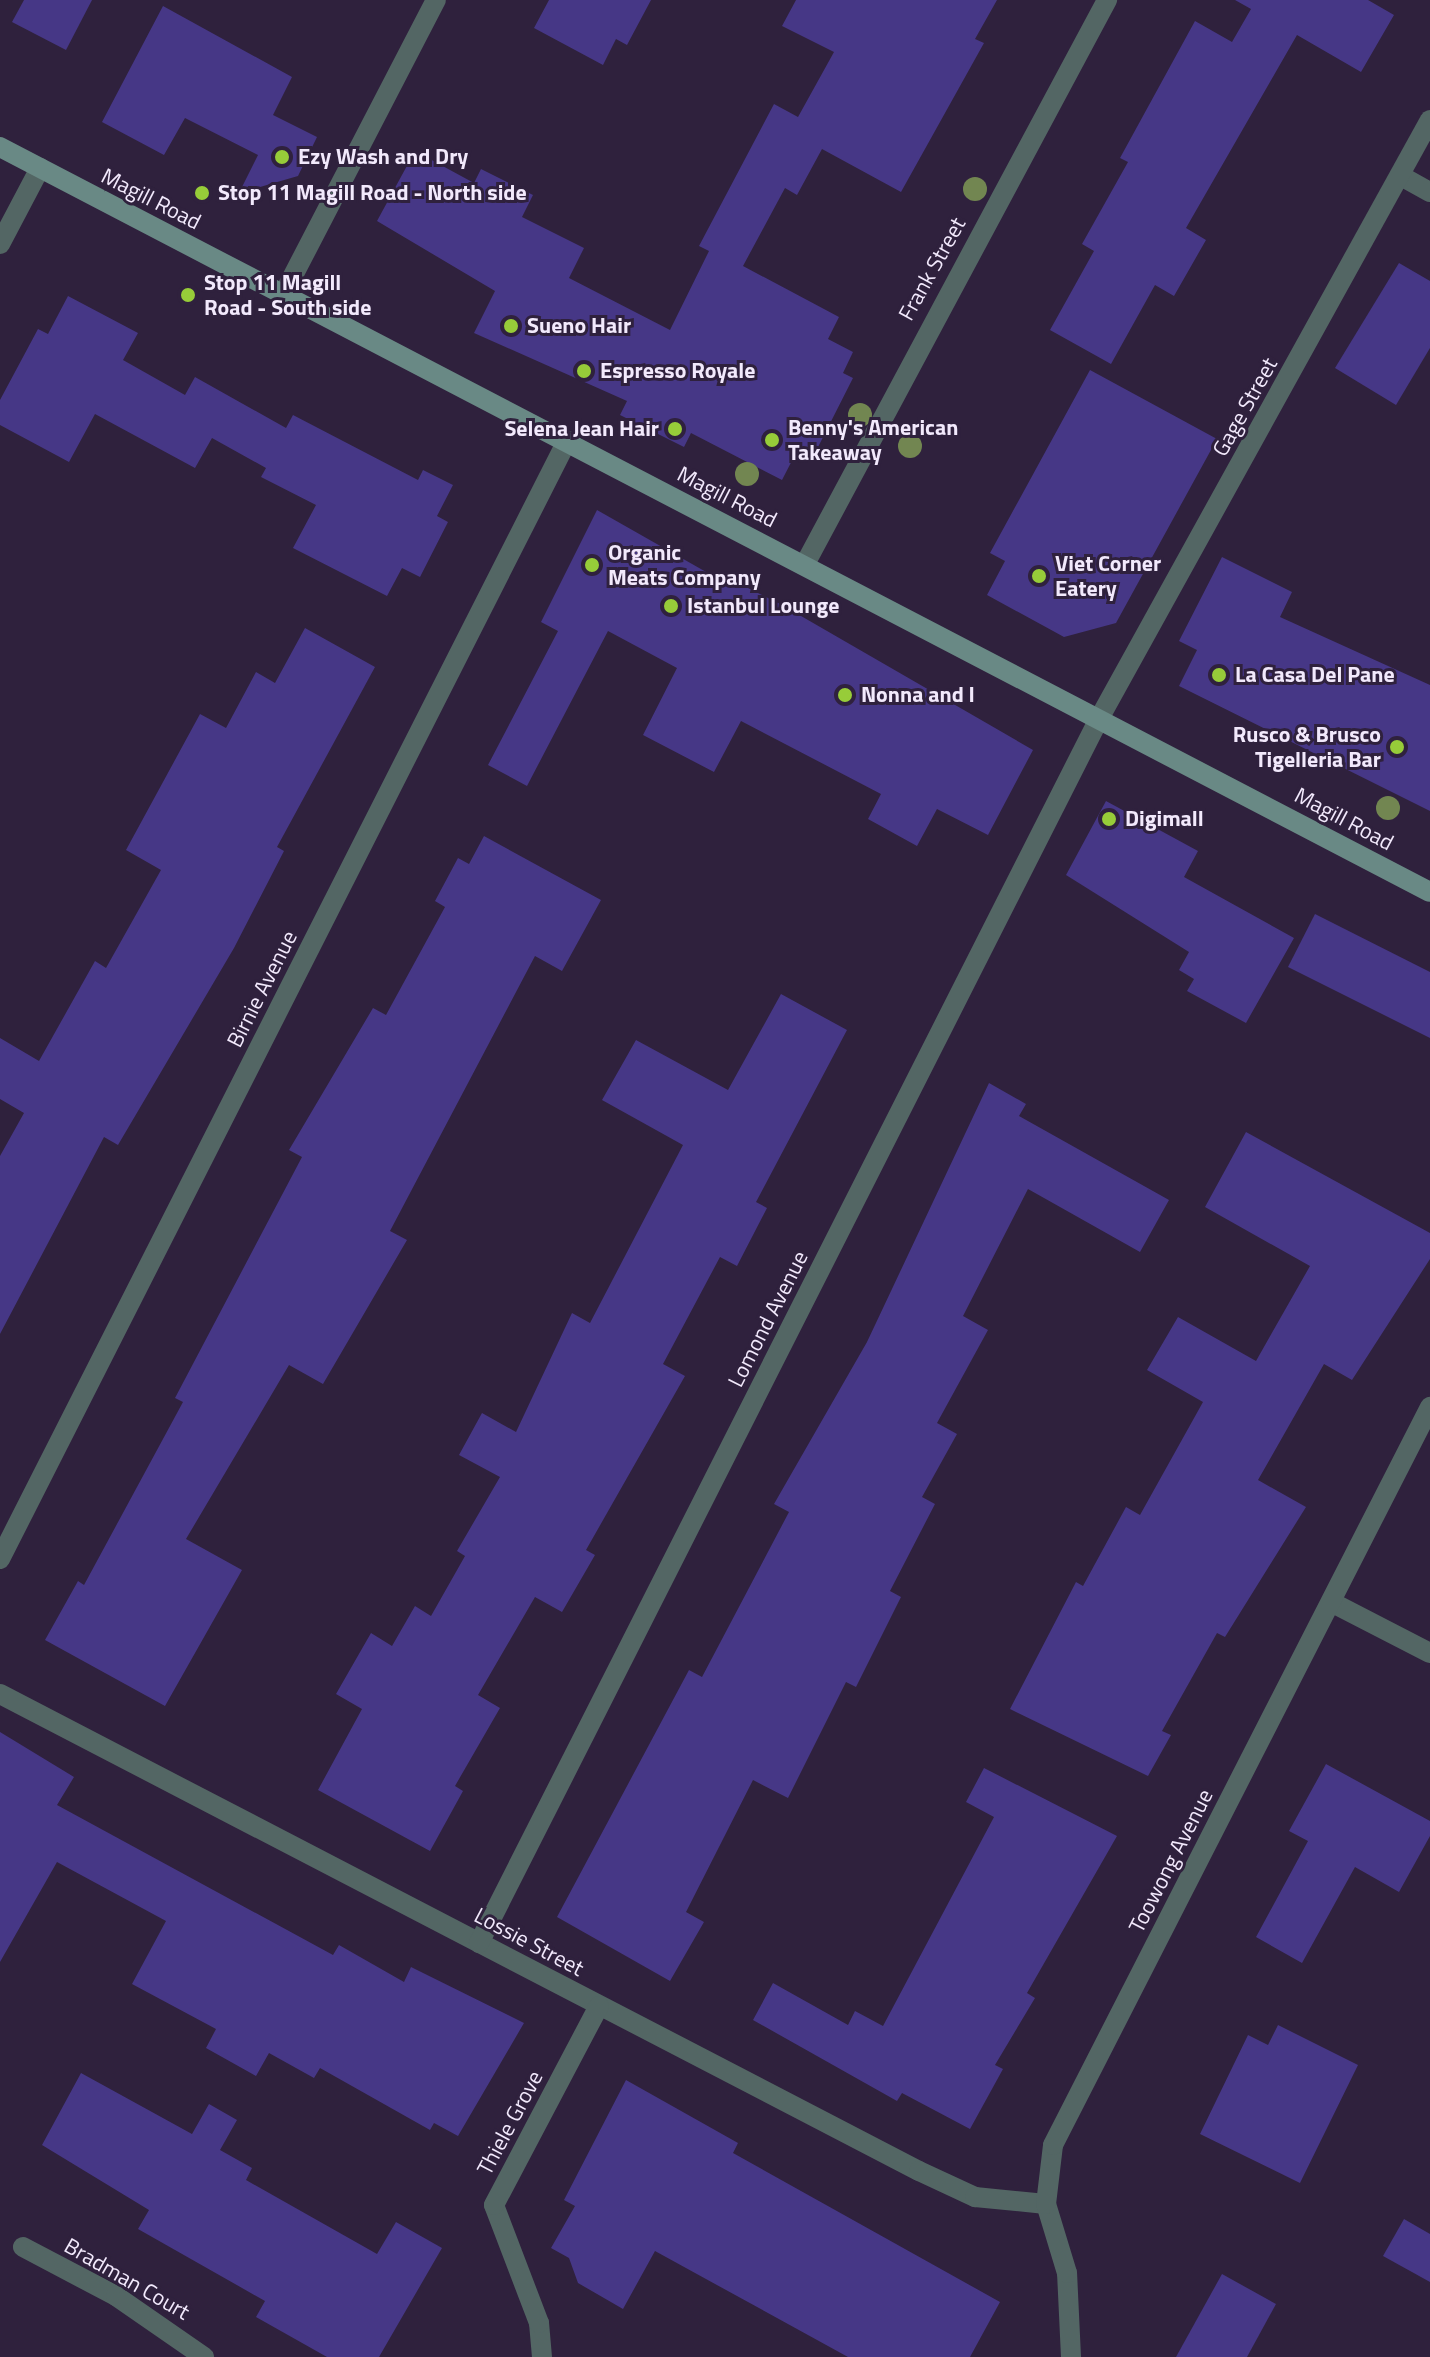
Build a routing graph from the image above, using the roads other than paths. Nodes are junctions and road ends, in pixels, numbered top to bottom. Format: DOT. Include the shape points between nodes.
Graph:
graph roads {
  1 [pos="436,0"];
  2 [pos="1107,0"];
  3 [pos="1430,120"];
  4 [pos="0,147"];
  5 [pos="40,168"];
  6 [pos="1401,176"];
  7 [pos="1430,192"];
  8 [pos="0,244"];
  9 [pos="283,295"];
  10 [pos="567,441"];
  11 [pos="805,564"];
  12 [pos="1100,717"];
  13 [pos="1430,892"];
  14 [pos="1430,1407"];
  15 [pos="0,1559"];
  16 [pos="1331,1602"];
  17 [pos="1430,1653"];
  18 [pos="0,1694"];
  19 [pos="479,1943"];
  20 [pos="599,2006"];
  21 [pos="1046,2204"];
  22 [pos="23,2247"];
  23 [pos="204,2357"];
  24 [pos="542,2357"];
  25 [pos="1071,2357"];
  1 -- 9 [label="street"];
  2 -- 11 [label="street, Frank Street"];
  3 -- 6 [label="street, Gage Street"];
  4 -- 5 [label="main road, Magill Road"];
  5 -- 8 [label="street"];
  5 -- 9 [label="main road, Magill Road"];
  6 -- 7 [label="street"];
  6 -- 12 [label="street, Gage Street"];
  9 -- 10 [label="main road, Magill Road"];
  10 -- 11 [label="main road, Magill Road"];
  10 -- 15 [label="street, Birnie Avenue"];
  11 -- 12 [label="main road, Magill Road"];
  12 -- 13 [label="main road, Magill Road"];
  12 -- 19 [label="street, Lomond Avenue"];
  14 -- 16 [label="street, Toowong Avenue"];
  16 -- 17 [label="street"];
  16 -- 21 [label="street, Toowong Avenue" via="1053,2145"];
  18 -- 19 [label="street, Lossie Street"];
  19 -- 20 [label="street, Lossie Street"];
  20 -- 21 [label="street, Lossie Street" via="961,2190"];
  20 -- 24 [label="street, Thiele Grove" via="494,2205 539,2323"];
  21 -- 25 [label="street, Toowong Avenue" via="1067,2273"];
  22 -- 23 [label="street, Bradman Court" via="116,2296"];
}
